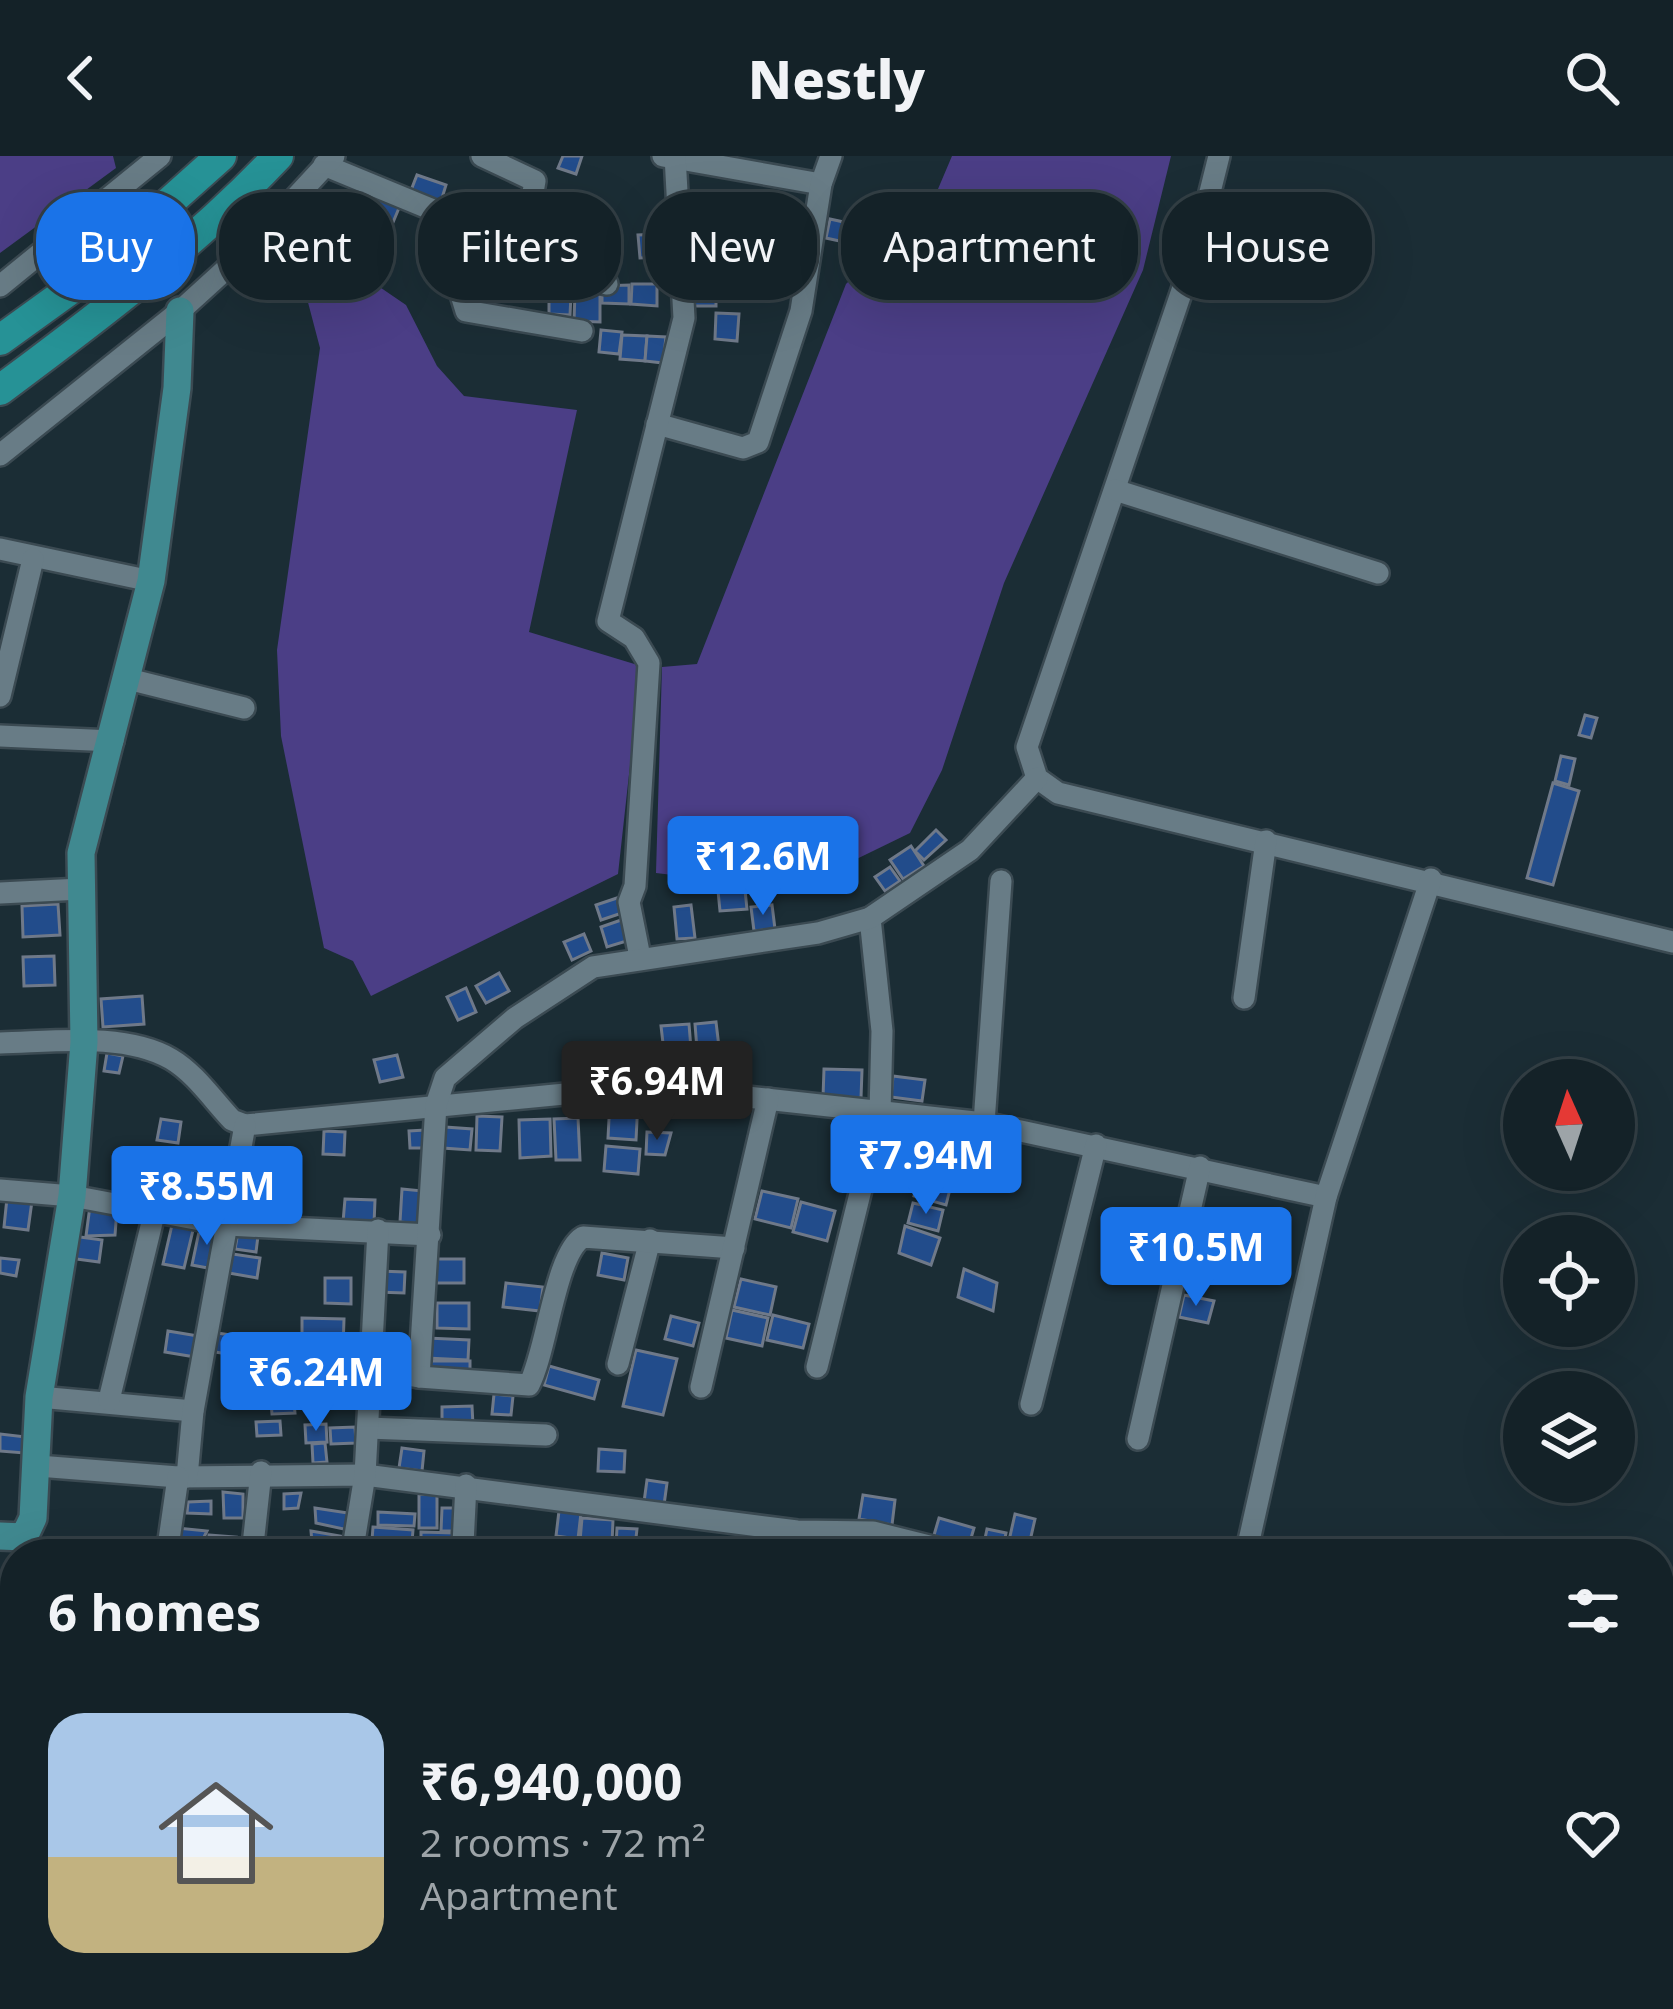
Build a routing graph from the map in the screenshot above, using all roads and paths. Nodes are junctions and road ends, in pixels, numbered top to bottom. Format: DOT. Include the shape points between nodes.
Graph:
graph roads {
  1 [pos="221,156"];
  2 [pos="482,156"];
  3 [pos="831,156"];
  4 [pos="1219,156"];
  5 [pos="671,157"];
  6 [pos="150,160"];
  7 [pos="329,160"];
  8 [pos="271,163"];
  9 [pos="761,164"];
  10 [pos="821,184"];
  11 [pos="533,192"];
  12 [pos="418,203"];
  13 [pos="0,286"];
  14 [pos="463,300"];
  15 [pos="180,311"];
  16 [pos="582,332"];
  17 [pos="0,340"];
  18 [pos="0,390"];
  19 [pos="657,424"];
  20 [pos="0,455"];
  21 [pos="1115,490"];
  22 [pos="0,549"];
  23 [pos="33,559"];
  24 [pos="1378,573"];
  25 [pos="151,581"];
  26 [pos="128,679"];
  27 [pos="0,696"];
  28 [pos="244,708"];
  29 [pos="0,736"];
  30 [pos="113,741"];
  31 [pos="1037,778"];
  32 [pos="1266,841"];
  33 [pos="1431,879"];
  34 [pos="1001,881"];
  35 [pos="81,889"];
  36 [pos="0,892"];
  37 [pos="870,919"];
  38 [pos="1673,942"];
  39 [pos="640,957"];
  40 [pos="1244,998"];
  41 [pos="84,1042"];
  42 [pos="0,1043"];
  43 [pos="768,1099"];
  44 [pos="436,1105"];
  45 [pos="880,1113"];
  46 [pos="984,1123"];
  47 [pos="244,1125"];
  48 [pos="1096,1145"];
  49 [pos="1200,1167"];
  50 [pos="0,1190"];
  51 [pos="72,1196"];
  52 [pos="1326,1197"];
  53 [pos="155,1210"];
  54 [pos="227,1225"];
  55 [pos="378,1230"];
  56 [pos="430,1235"];
  57 [pos="650,1240"];
  58 [pos="734,1248"];
  59 [pos="618,1364"];
  60 [pos="817,1367"];
  61 [pos="368,1368"];
  62 [pos="418,1376"];
  63 [pos="700,1387"];
  64 [pos="39,1397"];
  65 [pos="109,1400"];
  66 [pos="1031,1404"];
  67 [pos="193,1411"];
  68 [pos="368,1428"];
  69 [pos="546,1435"];
  70 [pos="1138,1439"];
  71 [pos="38,1466"];
  72 [pos="262,1472"];
  73 [pos="365,1475"];
  74 [pos="182,1477"];
  75 [pos="466,1485"];
  76 [pos="824,1530"];
  77 [pos="0,1537"];
  78 [pos="170,1539"];
  79 [pos="254,1539"];
  80 [pos="354,1539"];
  81 [pos="463,1539"];
  82 [pos="822,1539"];
  83 [pos="901,1539"];
  84 [pos="1249,1539"];
  1 -- 17 [label="highway" via="79,283"];
  2 -- 11 [label="street" via="535,181"];
  3 -- 10 [label="street"];
  4 -- 21 [label="street"];
  5 -- 9 [label="street"];
  5 -- 19 [label="street" via="684,318"];
  6 -- 13 [label="street"];
  7 -- 12 [label="street"];
  7 -- 15 [label="street"];
  8 -- 18 [label="highway" via="117,304"];
  9 -- 10 [label="street"];
  10 -- 19 [label="street" via="801,311 758,442 743,448"];
  14 -- 16 [label="street" via="466,311"];
  15 -- 20 [label="street"];
  15 -- 25 [label="main road"];
  19 -- 39 [label="street" via="608,621 634,638 649,663 629,902"];
  21 -- 24 [label="street"];
  21 -- 31 [label="street" via="1028,747"];
  22 -- 23 [label="street"];
  23 -- 25 [label="street"];
  23 -- 27 [label="street"];
  25 -- 26 [label="main road"];
  26 -- 28 [label="street"];
  26 -- 30 [label="main road"];
  29 -- 30 [label="street"];
  30 -- 35 [label="main road" via="81,853"];
  31 -- 32 [label="street" via="1058,793"];
  31 -- 37 [label="street" via="970,850"];
  32 -- 33 [label="street"];
  32 -- 40 [label="street"];
  33 -- 38 [label="street"];
  33 -- 52 [label="street"];
  34 -- 46 [label="street"];
  35 -- 36 [label="street"];
  35 -- 41 [label="main road"];
  37 -- 39 [label="street"];
  37 -- 45 [label="street" via="882,1031"];
  39 -- 44 [label="street" via="593,968 515,1018 445,1078"];
  41 -- 42 [label="street"];
  41 -- 47 [label="street" via="172,1060"];
  41 -- 51 [label="main road"];
  43 -- 44 [label="street" via="647,1086"];
  43 -- 45 [label="street"];
  43 -- 58 [label="street"];
  44 -- 47 [label="street"];
  44 -- 56 [label="street"];
  45 -- 46 [label="street"];
  45 -- 60 [label="street"];
  46 -- 48 [label="street"];
  47 -- 54 [label="street"];
  48 -- 49 [label="street"];
  48 -- 66 [label="street"];
  49 -- 52 [label="street"];
  49 -- 70 [label="street"];
  50 -- 51 [label="street"];
  51 -- 53 [label="street"];
  51 -- 64 [label="main road"];
  52 -- 84 [label="street"];
  53 -- 54 [label="street"];
  53 -- 65 [label="street"];
  54 -- 55 [label="street"];
  54 -- 67 [label="street"];
  55 -- 56 [label="street"];
  55 -- 61 [label="street"];
  56 -- 62 [label="street"];
  57 -- 58 [label="street"];
  57 -- 59 [label="street"];
  57 -- 62 [label="street" via="592,1234 574,1242 530,1385"];
  58 -- 63 [label="street"];
  61 -- 62 [label="street"];
  61 -- 68 [label="street"];
  64 -- 65 [label="street"];
  64 -- 71 [label="main road"];
  65 -- 67 [label="street"];
  67 -- 74 [label="street"];
  68 -- 69 [label="street"];
  68 -- 73 [label="street"];
  71 -- 74 [label="street"];
  71 -- 77 [label="main road" via="30,1528 24,1537"];
  72 -- 73 [label="street"];
  72 -- 74 [label="street"];
  72 -- 79 [label="street"];
  73 -- 75 [label="street"];
  73 -- 80 [label="street"];
  74 -- 78 [label="street"];
  75 -- 76 [label="street"];
  75 -- 81 [label="street"];
  76 -- 82 [label="street"];
  76 -- 83 [label="street"];
}
